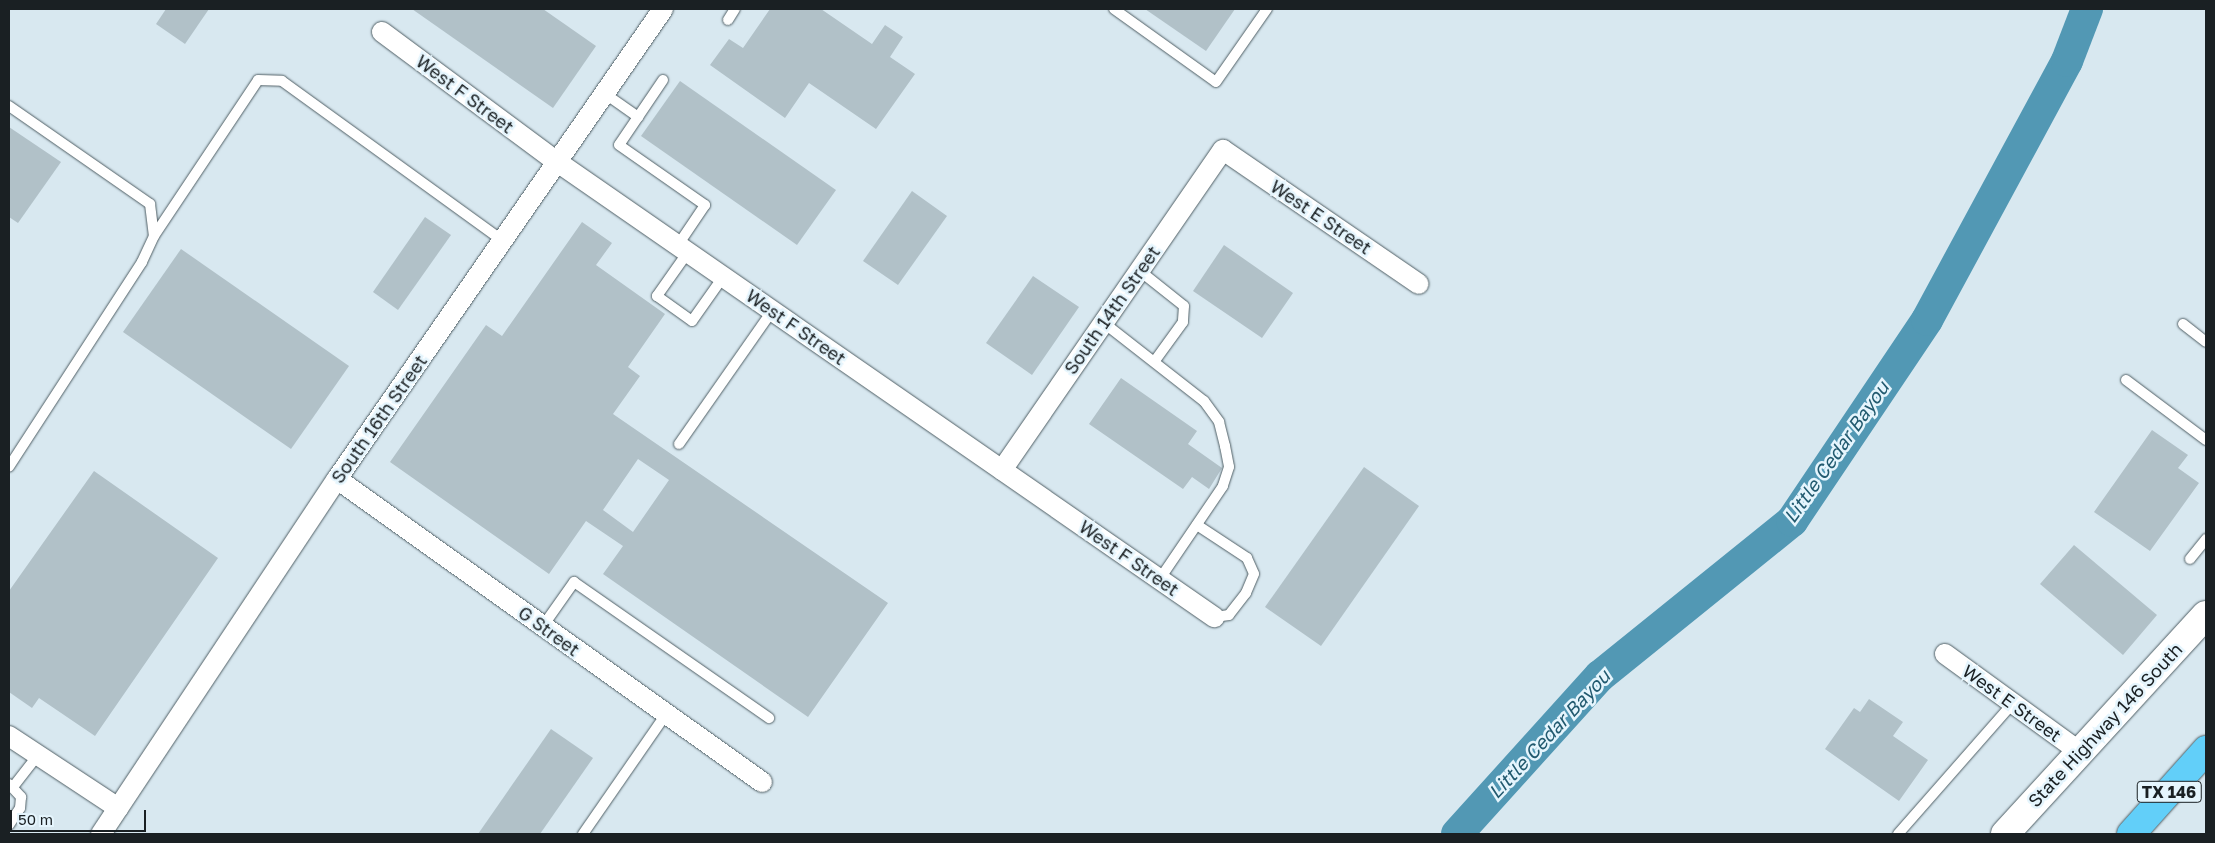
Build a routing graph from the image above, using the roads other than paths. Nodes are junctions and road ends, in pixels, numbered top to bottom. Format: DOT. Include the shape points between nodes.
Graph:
graph roads {
  1 [pos="663,9"];
  2 [pos="735,9"];
  3 [pos="1114,9"];
  4 [pos="1267,9"];
  5 [pos="728,20"];
  6 [pos="382,32"];
  7 [pos="663,80"];
  8 [pos="604,93"];
  9 [pos="9,106"];
  10 [pos="638,117"];
  11 [pos="1223,150"];
  12 [pos="556,161"];
  13 [pos="154,236"];
  14 [pos="502,240"];
  15 [pos="683,249"];
  16 [pos="1140,271"];
  17 [pos="723,277"];
  18 [pos="1420,284"];
  19 [pos="772,311"];
  20 [pos="1104,323"];
  21 [pos="2183,324"];
  22 [pos="2206,342"];
  23 [pos="1154,362"];
  24 [pos="2126,380"];
  25 [pos="2206,440"];
  26 [pos="680,444"];
  27 [pos="9,467"];
  28 [pos="1002,470"];
  29 [pos="337,479"];
  30 [pos="1197,525"];
  31 [pos="2206,540"];
  32 [pos="2190,559"];
  33 [pos="1159,580"];
  34 [pos="2206,616"];
  35 [pos="1214,617"];
  36 [pos="543,626"];
  37 [pos="1945,654"];
  38 [pos="2013,703"];
  39 [pos="666,714"];
  40 [pos="770,718"];
  41 [pos="9,736"];
  42 [pos="2206,750"];
  43 [pos="2080,752"];
  44 [pos="37,756"];
  45 [pos="762,782"];
  46 [pos="11,786"];
  47 [pos="118,808"];
  48 [pos="9,825"];
  49 [pos="101,834"];
  50 [pos="584,834"];
  51 [pos="1898,834"];
  52 [pos="2005,834"];
  53 [pos="2131,834"];
  1 -- 8 [label="street, South 16th Street"];
  2 -- 5 [label="lane"];
  3 -- 4 [label="lane" via="1216,82"];
  6 -- 12 [label="street, West F Street"];
  7 -- 10 [label="lane"];
  8 -- 10 [label="lane"];
  8 -- 12 [label="street, South 16th Street"];
  9 -- 13 [label="lane" via="150,204"];
  10 -- 15 [label="lane" via="619,145 705,205"];
  11 -- 16 [label="street, South 14th Street"];
  11 -- 18 [label="street, West E Street"];
  12 -- 14 [label="street, South 16th Street"];
  12 -- 15 [label="street, West F Street"];
  13 -- 14 [label="lane" via="258,80 282,81"];
  13 -- 27 [label="lane" via="142,262"];
  14 -- 29 [label="street, South 16th Street"];
  15 -- 17 [label="street, West F Street"];
  15 -- 17 [label="lane" via="657,296 692,321"];
  16 -- 20 [label="street, South 14th Street"];
  16 -- 23 [label="lane" via="1184,306 1183,322"];
  17 -- 19 [label="street, West F Street"];
  19 -- 26 [label="lane"];
  19 -- 28 [label="street, West F Street"];
  20 -- 23 [label="lane"];
  20 -- 28 [label="street, South 14th Street"];
  21 -- 22 [label="lane"];
  23 -- 30 [label="lane" via="1204,401 1219,422 1229,467 1223,486"];
  24 -- 25 [label="lane"];
  28 -- 33 [label="street, West F Street"];
  29 -- 36 [label="street, G Street"];
  29 -- 47 [label="street, South 16th Street"];
  30 -- 33 [label="lane"];
  30 -- 35 [label="lane" via="1247,558 1254,574 1246,593 1229,615"];
  31 -- 32 [label="lane"];
  33 -- 35 [label="street, West F Street"];
  34 -- 43 [label="main road, State Highway 146 South"];
  36 -- 39 [label="street, G Street"];
  36 -- 40 [label="lane" via="574,582"];
  37 -- 38 [label="street, West E Street"];
  38 -- 43 [label="street, West E Street"];
  38 -- 51 [label="lane"];
  39 -- 45 [label="street, G Street"];
  39 -- 50 [label="lane"];
  41 -- 44 [label="street"];
  42 -- 53 [label="highway, TX 146"];
  43 -- 52 [label="main road, State Highway 146 South"];
  44 -- 46 [label="lane"];
  44 -- 47 [label="street"];
  46 -- 48 [label="lane" via="21,797 20,808"];
  47 -- 49 [label="street, South 16th Street"];
}
